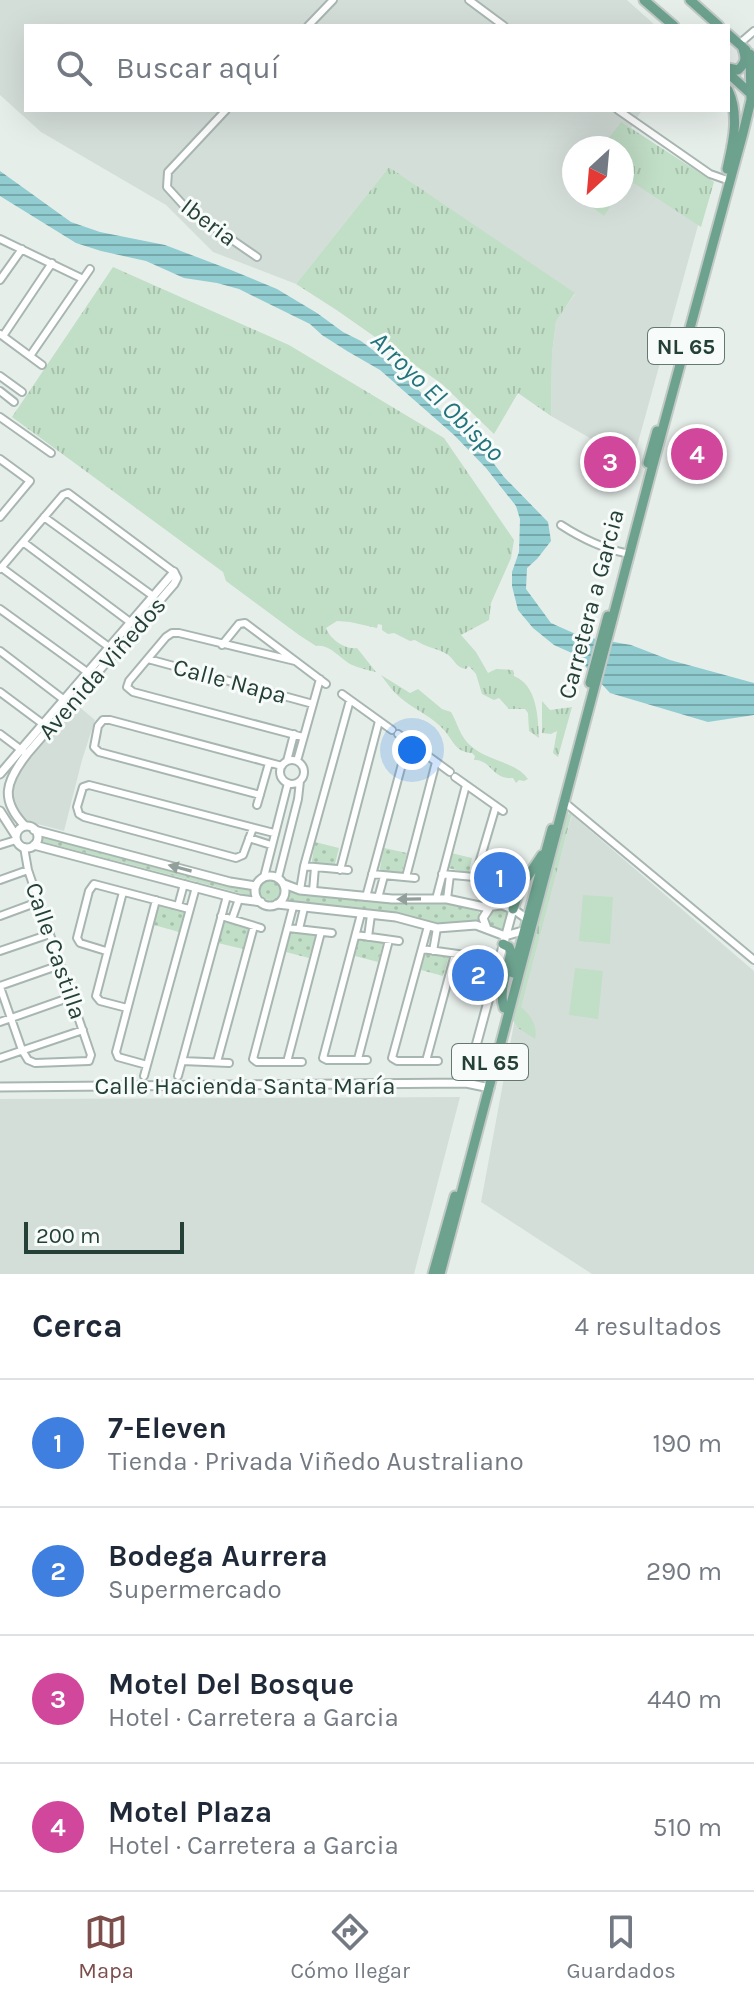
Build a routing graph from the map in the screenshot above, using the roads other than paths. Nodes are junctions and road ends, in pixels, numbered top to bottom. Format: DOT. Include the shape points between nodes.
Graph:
graph roads {
  1 [pos="333,0"];
  2 [pos="469,0"];
  3 [pos="644,0"];
  4 [pos="690,0"];
  5 [pos="310,24"];
  6 [pos="501,24"];
  7 [pos="672,24"];
  8 [pos="717,24"];
  9 [pos="754,31"];
  10 [pos="730,36"];
  11 [pos="741,45"];
  12 [pos="752,55"];
  13 [pos="730,71"];
  14 [pos="730,73"];
  15 [pos="753,94"];
  16 [pos="730,96"];
  17 [pos="733,105"];
  18 [pos="224,112"];
  19 [pos="621,112"];
  20 [pos="754,125"];
  21 [pos="743,133"];
  22 [pos="727,181"];
  23 [pos="0,239"];
  24 [pos="22,249"];
  25 [pos="257,257"];
  26 [pos="52,263"];
  27 [pos="90,269"];
  28 [pos="0,278"];
  29 [pos="83,279"];
  30 [pos="1,335"];
  31 [pos="30,356"];
  32 [pos="42,365"];
  33 [pos="0,376"];
  34 [pos="0,391"];
  35 [pos="22,392"];
  36 [pos="14,402"];
  37 [pos="0,417"];
  38 [pos="51,453"];
  39 [pos="0,459"];
  40 [pos="0,501"];
  41 [pos="9,507"];
  42 [pos="0,517"];
  43 [pos="44,517"];
  44 [pos="561,525"];
  45 [pos="23,542"];
  46 [pos="625,553"];
  47 [pos="1,568"];
  48 [pos="174,572"];
  49 [pos="153,596"];
  50 [pos="0,609"];
  51 [pos="130,622"];
  52 [pos="606,635"];
  53 [pos="222,645"];
  54 [pos="109,647"];
  55 [pos="0,651"];
  56 [pos="148,659"];
  57 [pos="295,661"];
  58 [pos="90,675"];
  59 [pos="0,692"];
  60 [pos="342,694"];
  61 [pos="63,699"];
  62 [pos="350,700"];
  63 [pos="313,704"];
  64 [pos="379,721"];
  65 [pos="43,724"];
  66 [pos="0,734"];
  67 [pos="294,734"];
  68 [pos="303,737"];
  69 [pos="408,742"];
  70 [pos="24,752"];
  71 [pos="297,761"];
  72 [pos="436,762"];
  73 [pos="268,766"];
  74 [pos="283,767"];
  75 [pos="0,774"];
  76 [pos="300,781"];
  77 [pos="288,783"];
  78 [pos="466,785"];
  79 [pos="260,795"];
  80 [pos="563,801"];
  81 [pos="257,805"];
  82 [pos="496,806"];
  83 [pos="0,811"];
  84 [pos="503,811"];
  85 [pos="278,820"];
  86 [pos="292,824"];
  87 [pos="25,826"];
  88 [pos="253,828"];
  89 [pos="34,830"];
  90 [pos="274,833"];
  91 [pos="16,838"];
  92 [pos="249,838"];
  93 [pos="0,845"];
  94 [pos="34,845"];
  95 [pos="271,845"];
  96 [pos="24,847"];
  97 [pos="103,847"];
  98 [pos="546,849"];
  99 [pos="100,862"];
  100 [pos="157,862"];
  101 [pos="304,866"];
  102 [pos="315,867"];
  103 [pos="337,869"];
  104 [pos="28,870"];
  105 [pos="348,870"];
  106 [pos="372,874"];
  107 [pos="442,874"];
  108 [pos="450,875"];
  109 [pos="152,876"];
  110 [pos="384,876"];
  111 [pos="264,877"];
  112 [pos="406,877"];
  113 [pos="475,877"];
  114 [pos="415,878"];
  115 [pos="485,878"];
  116 [pos="0,880"];
  117 [pos="281,881"];
  118 [pos="184,884"];
  119 [pos="256,886"];
  120 [pos="196,887"];
  121 [pos="300,890"];
  122 [pos="313,891"];
  123 [pos="123,892"];
  124 [pos="342,894"];
  125 [pos="379,894"];
  126 [pos="227,896"];
  127 [pos="366,897"];
  128 [pos="239,899"];
  129 [pos="436,899"];
  130 [pos="447,899"];
  131 [pos="156,900"];
  132 [pos="38,902"];
  133 [pos="261,902"];
  134 [pos="277,904"];
  135 [pos="178,906"];
  136 [pos="293,907"];
  137 [pos="490,907"];
  138 [pos="304,908"];
  139 [pos="189,909"];
  140 [pos="513,909"];
  141 [pos="341,912"];
  142 [pos="361,914"];
  143 [pos="371,915"];
  144 [pos="0,916"];
  145 [pos="221,916"];
  146 [pos="232,919"];
  147 [pos="529,925"];
  148 [pos="428,926"];
  149 [pos="288,928"];
  150 [pos="437,928"];
  151 [pos="299,929"];
  152 [pos="487,929"];
  153 [pos="321,932"];
  154 [pos="332,933"];
  155 [pos="50,934"];
  156 [pos="356,935"];
  157 [pos="368,937"];
  158 [pos="389,940"];
  159 [pos="504,940"];
  160 [pos="399,941"];
  161 [pos="422,949"];
  162 [pos="0,951"];
  163 [pos="106,951"];
  164 [pos="433,951"];
  165 [pos="455,954"];
  166 [pos="465,955"];
  167 [pos="754,960"];
  168 [pos="60,965"];
  169 [pos="0,987"];
  170 [pos="71,997"];
  171 [pos="127,1008"];
  172 [pos="504,1008"];
  173 [pos="11,1018"];
  174 [pos="0,1022"];
  175 [pos="83,1030"];
  176 [pos="22,1050"];
  177 [pos="0,1058"];
  178 [pos="358,1059"];
  179 [pos="367,1060"];
  180 [pos="182,1061"];
  181 [pos="426,1061"];
  182 [pos="438,1061"];
  183 [pos="217,1062"];
  184 [pos="287,1062"];
  185 [pos="302,1062"];
  186 [pos="229,1063"];
  187 [pos="147,1065"];
  188 [pos="144,1076"];
  189 [pos="178,1076"];
  190 [pos="466,1083"];
  191 [pos="0,1087"];
  192 [pos="487,1087"];
  193 [pos="433,1274"];
  194 [pos="440,1274"];
  1 -- 5 [label="street"];
  2 -- 6 [label="street"];
  3 -- 7 [label="main road"];
  4 -- 8 [label="main road"];
  9 -- 11 [label="street"];
  10 -- 11 [label="main road"];
  11 -- 12 [label="main road"];
  11 -- 13 [label="main road" via="745,61"];
  12 -- 15 [label="main road, Carretera a Garcia / NL 65"];
  14 -- 15 [label="main road"];
  15 -- 17 [label="main road"];
  15 -- 21 [label="main road, Carretera a Garcia / NL 65"];
  16 -- 17 [label="main road, Carretera a Garcia / NL 65"];
  17 -- 22 [label="main road, Carretera a Garcia / NL 65" via="735,131"];
  18 -- 25 [label="street, Iberia" via="168,172 167,187 186,208"];
  19 -- 22 [label="street"];
  20 -- 21 [label="main road"];
  21 -- 22 [label="main road, Carretera a Garcia / NL 65"];
  22 -- 46 [label="main road, Carretera a Garcia / NL 65"];
  22 -- 52 [label="main road, Carretera a Garcia / NL 65"];
  23 -- 24 [label="street"];
  24 -- 26 [label="street"];
  24 -- 28 [label="street"];
  26 -- 29 [label="street"];
  26 -- 30 [label="street"];
  27 -- 29 [label="street"];
  29 -- 31 [label="street"];
  30 -- 31 [label="street"];
  31 -- 32 [label="street"];
  33 -- 35 [label="street"];
  34 -- 36 [label="street"];
  37 -- 38 [label="street"];
  39 -- 41 [label="street" via="30,481"];
  40 -- 41 [label="street"];
  41 -- 42 [label="street"];
  43 -- 45 [label="street"];
  43 -- 48 [label="street" via="68,493"];
  43 -- 49 [label="street"];
  44 -- 46 [label="street" via="607,550"];
  45 -- 47 [label="street"];
  45 -- 51 [label="street"];
  46 -- 52 [label="main road, Carretera a Garcia / NL 65"];
  47 -- 54 [label="street"];
  48 -- 49 [label="street, Avenida Viñedos"];
  48 -- 58 [label="street, Avenida Viñedos" via="174,584"];
  49 -- 51 [label="street, Avenida Viñedos"];
  50 -- 58 [label="street"];
  51 -- 54 [label="street, Avenida Viñedos"];
  52 -- 80 [label="main road, Carretera a Garcia / NL 65"];
  53 -- 56 [label="street" via="172,633"];
  53 -- 57 [label="street"];
  53 -- 57 [label="street" via="245,623"];
  54 -- 58 [label="street, Avenida Viñedos"];
  55 -- 61 [label="street"];
  56 -- 63 [label="street, Calle Napa"];
  56 -- 67 [label="street" via="128,683 133,692"];
  57 -- 63 [label="street" via="323,682"];
  58 -- 61 [label="street, Avenida Viñedos"];
  58 -- 70 [label="street, Avenida Viñedos"];
  59 -- 65 [label="street"];
  60 -- 62 [label="street"];
  61 -- 65 [label="street, Avenida Viñedos"];
  62 -- 64 [label="street"];
  62 -- 101 [label="street"];
  63 -- 68 [label="street"];
  64 -- 69 [label="street"];
  64 -- 103 [label="street"];
  65 -- 70 [label="street, Avenida Viñedos"];
  66 -- 70 [label="street"];
  67 -- 68 [label="street"];
  67 -- 74 [label="street"];
  68 -- 71 [label="street"];
  69 -- 72 [label="street"];
  69 -- 106 [label="street"];
  70 -- 75 [label="street, Avenida Viñedos"];
  70 -- 87 [label="street, Avenida Viñedos" via="5,795 11,813"];
  71 -- 74 [label="street"];
  71 -- 76 [label="street" via="304,769"];
  72 -- 78 [label="street"];
  72 -- 112 [label="street"];
  73 -- 74 [label="street"];
  73 -- 79 [label="street"];
  73 -- 79 [label="street" via="110,720 98,726 94,747 99,752"];
  74 -- 77 [label="street"];
  76 -- 77 [label="street"];
  76 -- 86 [label="street"];
  77 -- 85 [label="street"];
  78 -- 82 [label="street"];
  78 -- 107 [label="street"];
  79 -- 81 [label="street"];
  80 -- 98 [label="main road, NL 65"];
  80 -- 147 [label="main road, NL 65"];
  80 -- 167 [label="street"];
  82 -- 84 [label="street"];
  82 -- 113 [label="street"];
  83 -- 91 [label="street"];
  85 -- 86 [label="street"];
  85 -- 90 [label="street"];
  86 -- 117 [label="street"];
  87 -- 89 [label="street"];
  87 -- 91 [label="street"];
  88 -- 90 [label="street"];
  88 -- 92 [label="street"];
  88 -- 92 [label="street" via="89,785 83,787 77,807 84,817 236,858 243,855"];
  89 -- 94 [label="street"];
  89 -- 97 [label="street"];
  90 -- 95 [label="street"];
  91 -- 93 [label="street"];
  91 -- 96 [label="street"];
  92 -- 95 [label="street"];
  94 -- 96 [label="street"];
  94 -- 99 [label="street"];
  95 -- 111 [label="street"];
  96 -- 104 [label="street, Calle Castilla"];
  97 -- 99 [label="street" via="107,856"];
  97 -- 100 [label="street"];
  98 -- 140 [label="main road"];
  98 -- 147 [label="main road, NL 65"];
  99 -- 109 [label="street"];
  100 -- 109 [label="street"];
  119 -- 100 [label="street, one-way"];
  101 -- 102 [label="street"];
  101 -- 121 [label="street"];
  102 -- 103 [label="street"];
  102 -- 122 [label="street"];
  103 -- 105 [label="street"];
  104 -- 116 [label="street"];
  104 -- 132 [label="street, Calle Castilla"];
  106 -- 110 [label="street"];
  106 -- 127 [label="street"];
  107 -- 108 [label="street"];
  107 -- 129 [label="street"];
  108 -- 113 [label="street"];
  108 -- 130 [label="street"];
  109 -- 118 [label="street"];
  110 -- 112 [label="street"];
  110 -- 125 [label="street"];
  111 -- 117 [label="street"];
  111 -- 119 [label="street"];
  112 -- 114 [label="street"];
  113 -- 115 [label="street"];
  117 -- 121 [label="street"];
  117 -- 134 [label="street" via="284,897"];
  118 -- 120 [label="street"];
  118 -- 135 [label="street"];
  119 -- 133 [label="street"];
  120 -- 126 [label="street"];
  120 -- 139 [label="street"];
  121 -- 122 [label="street"];
  122 -- 124 [label="street"];
  123 -- 131 [label="street"];
  123 -- 163 [label="street"];
  123 -- 163 [label="street" via="96,884 89,891 77,940"];
  124 -- 127 [label="street"];
  124 -- 141 [label="street"];
  125 -- 127 [label="street"];
  129 -- 125 [label="street, one-way"];
  126 -- 128 [label="street"];
  126 -- 145 [label="street"];
  128 -- 133 [label="street"];
  128 -- 146 [label="street"];
  129 -- 130 [label="street"];
  130 -- 137 [label="street"];
  131 -- 135 [label="street"];
  131 -- 171 [label="street"];
  132 -- 144 [label="street"];
  132 -- 155 [label="street, Calle Castilla"];
  133 -- 134 [label="street"];
  134 -- 136 [label="street"];
  135 -- 139 [label="street"];
  136 -- 138 [label="street"];
  136 -- 149 [label="street"];
  137 -- 140 [label="street"];
  137 -- 152 [label="street" via="483,918"];
  138 -- 141 [label="street"];
  138 -- 151 [label="street"];
  139 -- 187 [label="street"];
  140 -- 147 [label="street"];
  140 -- 159 [label="street"];
  141 -- 142 [label="street"];
  142 -- 143 [label="street"];
  142 -- 156 [label="street"];
  143 -- 148 [label="street"];
  143 -- 157 [label="street"];
  145 -- 146 [label="street"];
  145 -- 180 [label="street"];
  146 -- 183 [label="street" via="258,927"];
  147 -- 159 [label="street"];
  147 -- 172 [label="main road, NL 65"];
  147 -- 192 [label="main road, NL 65"];
  148 -- 150 [label="street"];
  148 -- 161 [label="street"];
  149 -- 151 [label="street"];
  149 -- 184 [label="street" via="253,1059"];
  150 -- 152 [label="street"];
  150 -- 164 [label="street"];
  151 -- 153 [label="street"];
  152 -- 159 [label="street"];
  153 -- 154 [label="street"];
  153 -- 184 [label="street"];
  155 -- 162 [label="street"];
  155 -- 168 [label="street, Calle Castilla"];
  156 -- 157 [label="street"];
  156 -- 178 [label="street" via="323,1058"];
  157 -- 158 [label="street"];
  158 -- 160 [label="street"];
  158 -- 178 [label="street"];
  159 -- 172 [label="main road" via="511,952"];
  159 -- 190 [label="street"];
  161 -- 164 [label="street"];
  161 -- 181 [label="street" via="392,1058"];
  163 -- 171 [label="street" via="96,998"];
  164 -- 165 [label="street"];
  165 -- 166 [label="street"];
  165 -- 181 [label="street"];
  168 -- 169 [label="street"];
  168 -- 170 [label="street, Calle Castilla"];
  169 -- 173 [label="street"];
  170 -- 173 [label="street"];
  170 -- 175 [label="street, Calle Castilla"];
  171 -- 187 [label="street" via="117,1055"];
  172 -- 192 [label="main road, NL 65"];
  173 -- 174 [label="street"];
  173 -- 176 [label="street"];
  175 -- 176 [label="street"];
  175 -- 176 [label="street, Calle Castilla" via="91,1055 85,1063 35,1063"];
  176 -- 177 [label="street"];
  178 -- 179 [label="street"];
  180 -- 183 [label="street"];
  180 -- 189 [label="street"];
  181 -- 182 [label="street"];
  183 -- 186 [label="street"];
  184 -- 185 [label="street"];
  187 -- 188 [label="street"];
  190 -- 191 [label="street, Calle Hacienda Santa María"];
  190 -- 192 [label="street, Calle Hacienda Santa María"];
  192 -- 193 [label="main road, NL 65"];
  192 -- 194 [label="main road, NL 65"];
}
